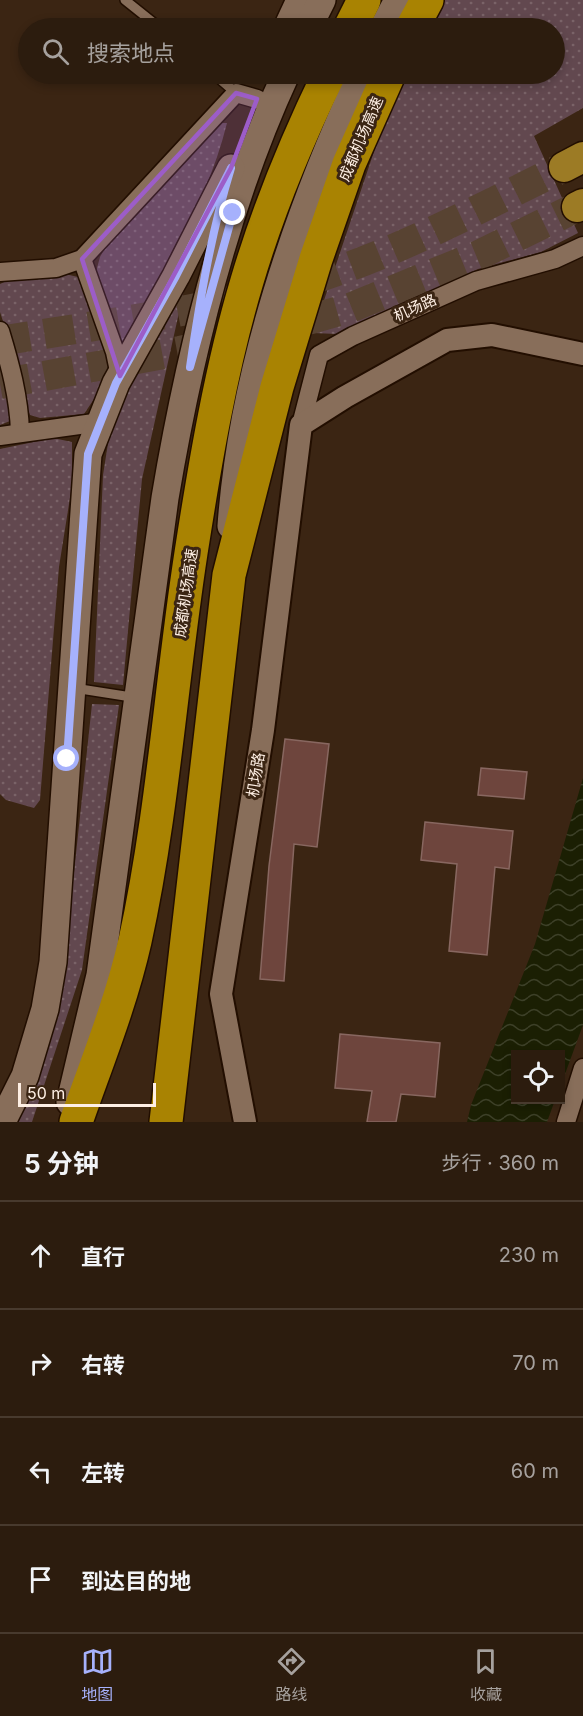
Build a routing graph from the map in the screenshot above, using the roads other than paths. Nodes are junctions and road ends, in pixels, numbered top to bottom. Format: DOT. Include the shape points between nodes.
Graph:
graph roads {
  1 [pos="125,0"];
  2 [pos="300,0"];
  3 [pos="322,0"];
  4 [pos="364,0"];
  5 [pos="398,0"];
  6 [pos="427,0"];
  7 [pos="148,18"];
  8 [pos="292,18"];
  9 [pos="313,18"];
  10 [pos="355,18"];
  11 [pos="388,18"];
  12 [pos="417,18"];
  13 [pos="229,84"];
  14 [pos="257,84"];
  15 [pos="281,84"];
  16 [pos="351,84"];
  17 [pos="359,84"];
  18 [pos="246,96"];
  19 [pos="231,168"];
  20 [pos="583,246"];
  21 [pos="82,259"];
  22 [pos="0,272"];
  23 [pos="0,331"];
  24 [pos="583,354"];
  25 [pos="190,367"];
  26 [pos="120,376"];
  27 [pos="101,422"];
  28 [pos="301,426"];
  29 [pos="20,432"];
  30 [pos="0,436"];
  31 [pos="74,688"];
  32 [pos="125,696"];
  33 [pos="583,1068"];
  34 [pos="2,1122"];
  35 [pos="66,1122"];
  36 [pos="76,1122"];
  37 [pos="166,1122"];
  38 [pos="245,1122"];
  39 [pos="566,1122"];
  1 -- 7 [label="lane"];
  2 -- 8 [label="main road"];
  3 -- 9 [label="main road"];
  4 -- 10 [label="highway"];
  5 -- 11 [label="main road"];
  6 -- 12 [label="highway"];
  13 -- 18 [label="lane"];
  14 -- 18 [label="main road"];
  15 -- 25 [label="main road" via="233,213"];
  16 -- 36 [label="highway, 成都机场高速" via="297,145 247,280 191,553 151,853 135,940 125,982"];
  17 -- 37 [label="highway, 成都机场高速" via="349,164 277,387 229,575"];
  18 -- 19 [label="main road"];
  18 -- 21 [label="street"];
  19 -- 25 [label="main road" via="201,287"];
  19 -- 26 [label="main road"];
  20 -- 28 [label="street, 机场路" via="555,259 476,282 327,349 320,355"];
  21 -- 22 [label="street" via="56,268"];
  21 -- 26 [label="street"];
  23 -- 29 [label="street" via="12,371"];
  24 -- 28 [label="street" via="492,335 447,340"];
  25 -- 35 [label="main road" via="164,509 100,975"];
  26 -- 27 [label="main road"];
  27 -- 29 [label="street"];
  27 -- 31 [label="main road" via="88,454"];
  28 -- 38 [label="street, 机场路" via="221,994"];
  29 -- 30 [label="street"];
  31 -- 32 [label="lane"];
  31 -- 34 [label="main road" via="53,962 45,1009 24,1076"];
  33 -- 39 [label="street"];
}
